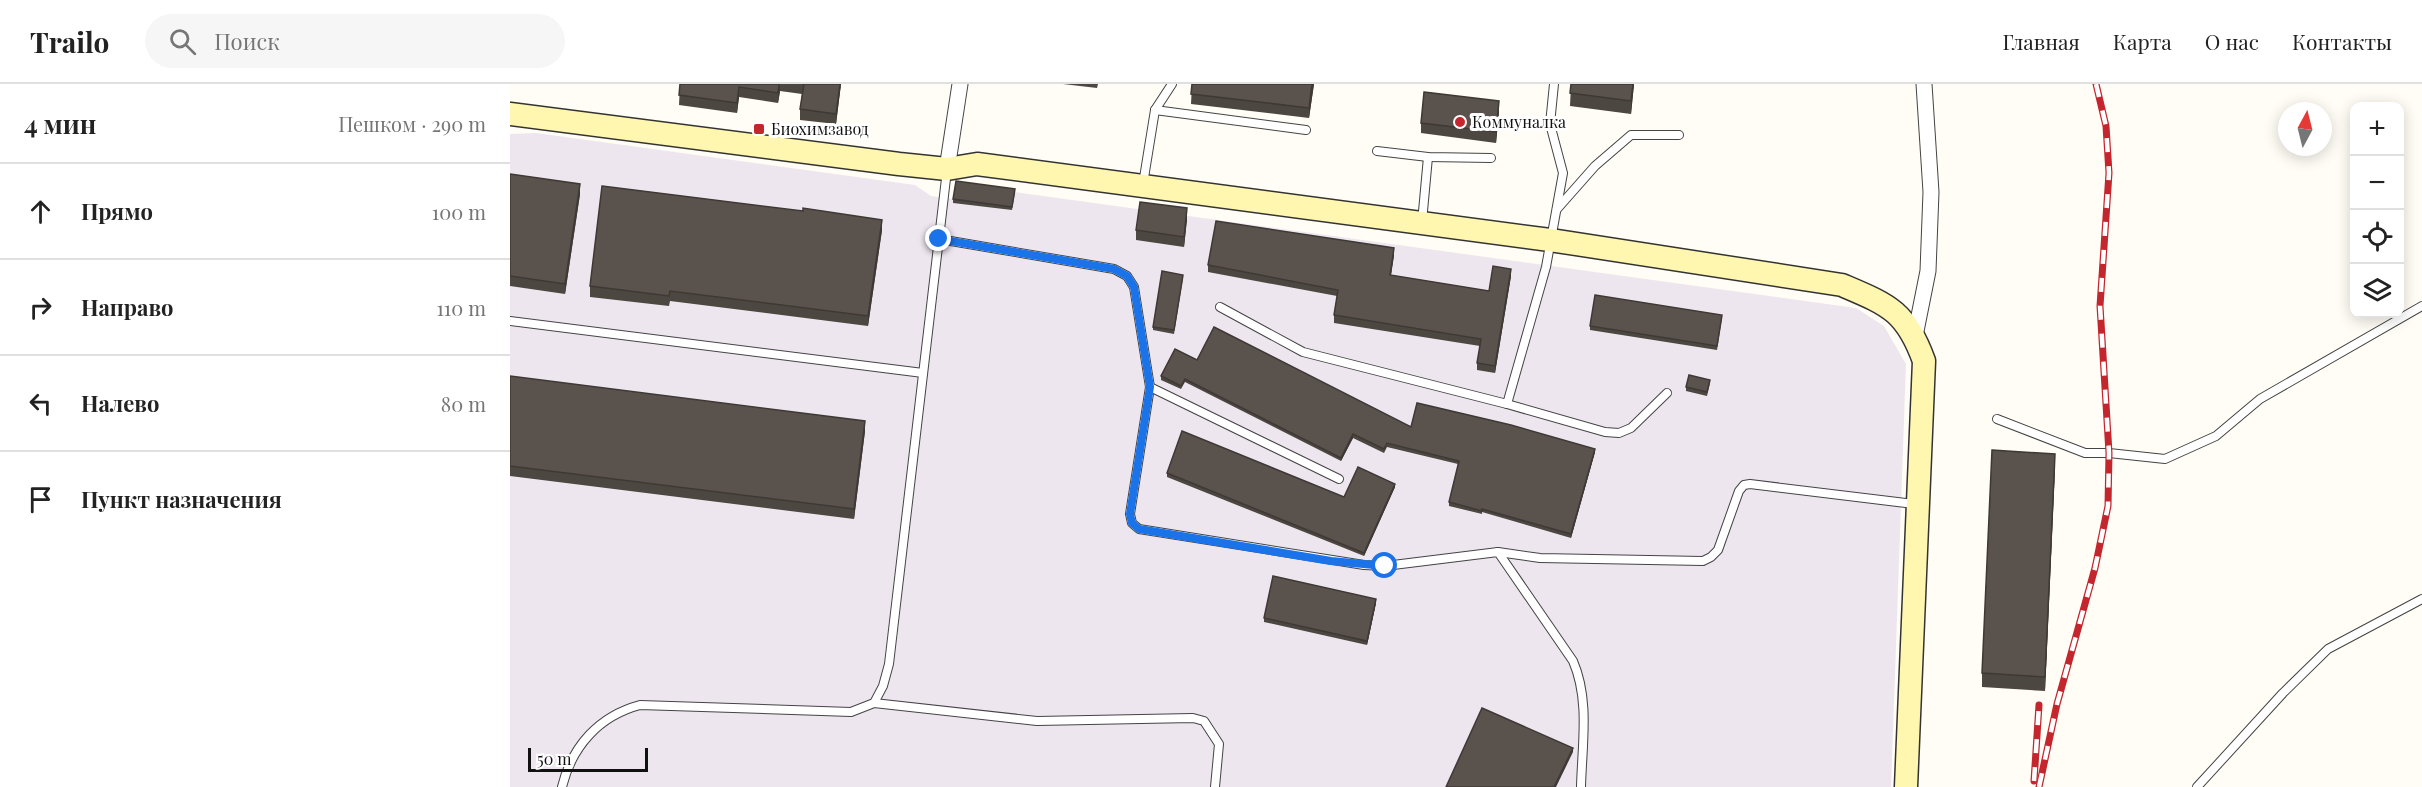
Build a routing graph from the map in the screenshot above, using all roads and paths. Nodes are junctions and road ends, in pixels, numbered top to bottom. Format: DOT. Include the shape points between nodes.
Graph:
graph roads {
  1 [pos="960,84"];
  2 [pos="1172,84"];
  3 [pos="1554,84"];
  4 [pos="1924,84"];
  5 [pos="1155,110"];
  6 [pos="510,114"];
  7 [pos="1306,130"];
  8 [pos="1679,135"];
  9 [pos="1377,151"];
  10 [pos="1428,157"];
  11 [pos="1491,158"];
  12 [pos="947,168"];
  13 [pos="1142,187"];
  14 [pos="1556,210"];
  15 [pos="1422,222"];
  16 [pos="939,239"];
  17 [pos="1550,240"];
  18 [pos="2422,306"];
  19 [pos="1220,307"];
  20 [pos="510,321"];
  21 [pos="1915,336"];
  22 [pos="923,373"];
  23 [pos="1150,387"];
  24 [pos="1667,393"];
  25 [pos="1507,404"];
  26 [pos="1997,419"];
  27 [pos="1340,479"];
  28 [pos="1917,505"];
  29 [pos="1498,552"];
  30 [pos="2422,599"];
  31 [pos="874,703"];
  32 [pos="562,787"];
  33 [pos="1215,787"];
  34 [pos="1581,787"];
  35 [pos="1906,787"];
  36 [pos="2197,787"];
  1 -- 12 [label="street"];
  2 -- 5 [label="lane"];
  3 -- 14 [label="lane" via="1550,124 1563,173"];
  4 -- 21 [label="street" via="1931,192 1929,248"];
  5 -- 7 [label="lane"];
  5 -- 13 [label="lane"];
  6 -- 12 [label="main road"];
  8 -- 14 [label="lane" via="1631,135 1595,166"];
  9 -- 10 [label="lane"];
  10 -- 11 [label="lane"];
  10 -- 15 [label="lane"];
  12 -- 13 [label="main road" via="977,164"];
  12 -- 16 [label="lane"];
  13 -- 15 [label="main road"];
  14 -- 17 [label="lane"];
  15 -- 17 [label="main road"];
  16 -- 22 [label="lane"];
  16 -- 23 [label="lane" via="1114,269 1127,276 1134,287"];
  17 -- 21 [label="main road" via="1842,285 1893,310"];
  17 -- 25 [label="lane"];
  18 -- 26 [label="lane" via="2260,399 2216,436 2165,459 2085,453"];
  19 -- 25 [label="lane" via="1303,352"];
  20 -- 22 [label="lane"];
  21 -- 28 [label="main road" via="1924,361"];
  22 -- 31 [label="lane" via="890,664"];
  23 -- 27 [label="lane"];
  23 -- 29 [label="lane" via="1130,514 1139,529 1364,565 1385,566"];
  24 -- 25 [label="lane" via="1631,428 1619,433"];
  28 -- 29 [label="lane" via="1750,484 1739,490 1718,550 1703,561 1540,558"];
  28 -- 35 [label="main road"];
  29 -- 34 [label="lane" via="1581,678"];
  30 -- 36 [label="lane" via="2328,649"];
  31 -- 32 [label="lane" via="851,712 632,707 610,717 581,744 568,765"];
  31 -- 33 [label="lane" via="1037,721 1194,718 1204,721 1219,744"];
}
